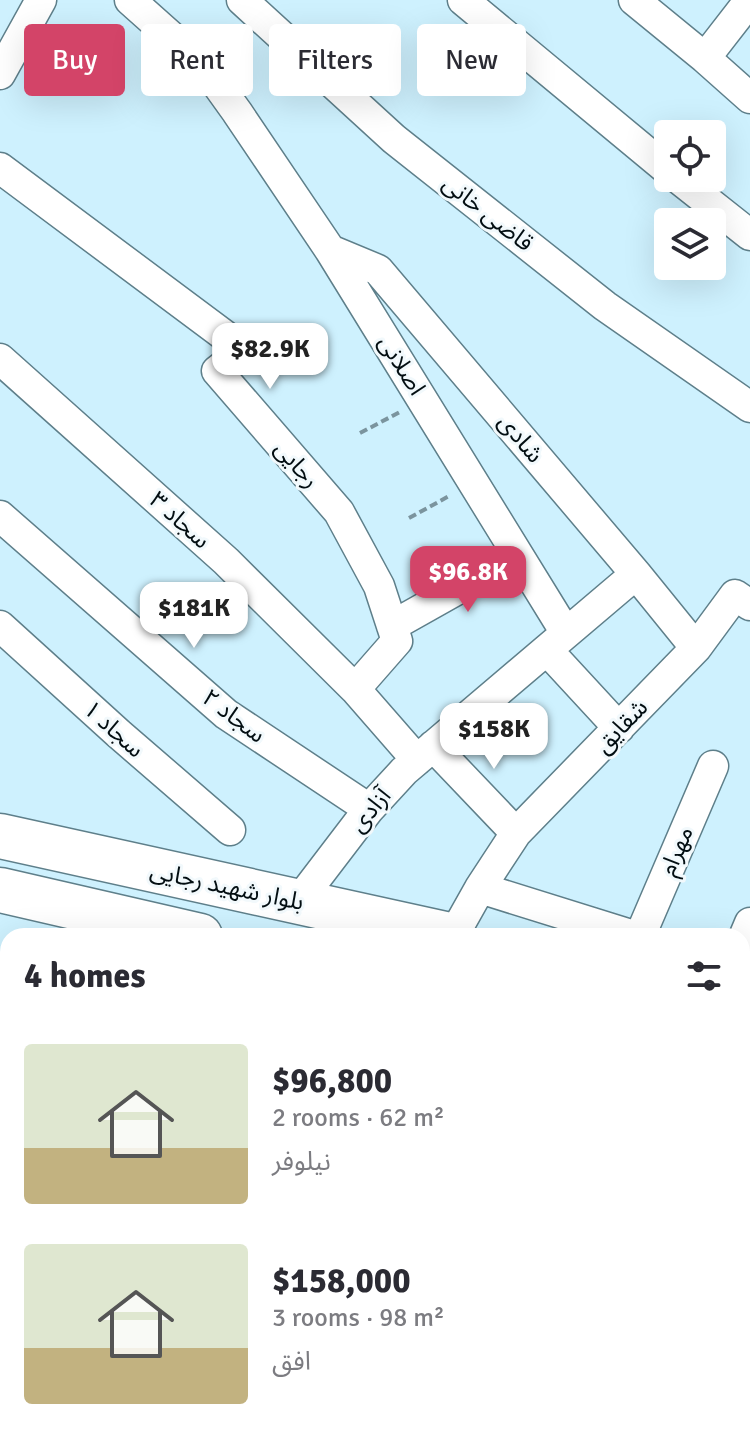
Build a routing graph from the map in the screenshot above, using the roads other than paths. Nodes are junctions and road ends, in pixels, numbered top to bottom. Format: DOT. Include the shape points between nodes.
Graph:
graph roads {
  1 [pos="130,0"];
  2 [pos="242,0"];
  3 [pos="463,0"];
  4 [pos="634,0"];
  5 [pos="750,0"];
  6 [pos="39,1"];
  7 [pos="705,58"];
  8 [pos="0,74"];
  9 [pos="750,98"];
  10 [pos="654,158"];
  11 [pos="0,168"];
  12 [pos="696,192"];
  13 [pos="750,235"];
  14 [pos="330,250"];
  15 [pos="0,359"];
  16 [pos="750,407"];
  17 [pos="0,516"];
  18 [pos="518,555"];
  19 [pos="636,574"];
  20 [pos="742,600"];
  21 [pos="0,626"];
  22 [pos="392,626"];
  23 [pos="557,642"];
  24 [pos="696,648"];
  25 [pos="355,689"];
  26 [pos="619,728"];
  27 [pos="425,753"];
  28 [pos="713,766"];
  29 [pos="369,809"];
  30 [pos="230,830"];
  31 [pos="516,833"];
  32 [pos="0,836"];
  33 [pos="480,888"];
  34 [pos="0,890"];
  35 [pos="298,902"];
  36 [pos="165,928"];
  37 [pos="417,928"];
  38 [pos="458,928"];
  39 [pos="608,928"];
  40 [pos="643,928"];
  1 -- 14 [label="street, اصلانی" via="204,66"];
  2 -- 16 [label="street, قاضی خانی" via="394,139 605,306"];
  3 -- 10 [label="street"];
  4 -- 7 [label="street"];
  5 -- 7 [label="street"];
  6 -- 8 [label="street"];
  7 -- 9 [label="street"];
  11 -- 22 [label="street, رجایی" via="244,350 217,371 339,512 379,586"];
  12 -- 13 [label="street"];
  14 -- 18 [label="street, اصلانی"];
  14 -- 19 [label="street, شادی" via="378,270"];
  15 -- 25 [label="street, سجاد ۳" via="226,561"];
  17 -- 29 [label="street, سجاد ۲" via="226,714"];
  18 -- 22 [label="street"];
  18 -- 23 [label="street, اصلانی"];
  19 -- 23 [label="street, آزادی"];
  19 -- 24 [label="street, شادی"];
  20 -- 24 [label="street, شقایق"];
  21 -- 30 [label="street, سجاد ۱"];
  22 -- 25 [label="street" via="397,641"];
  23 -- 26 [label="street, اصلانی"];
  23 -- 27 [label="street, آزادی"];
  24 -- 26 [label="street, شقایق"];
  25 -- 27 [label="street, سجاد ۳"];
  26 -- 31 [label="street, شقایق"];
  27 -- 29 [label="street, آزادی"];
  27 -- 31 [label="street, سجاد ۳"];
  28 -- 40 [label="street, مهرام"];
  29 -- 35 [label="street, آزادی"];
  31 -- 33 [label="street, شقایق"];
  32 -- 35 [label="highway, بلوار شهید رجایی"];
  33 -- 38 [label="street, شقایق"];
  33 -- 39 [label="street"];
  34 -- 36 [label="highway"];
  35 -- 37 [label="highway, بلوار شهید رجایی"];
}
